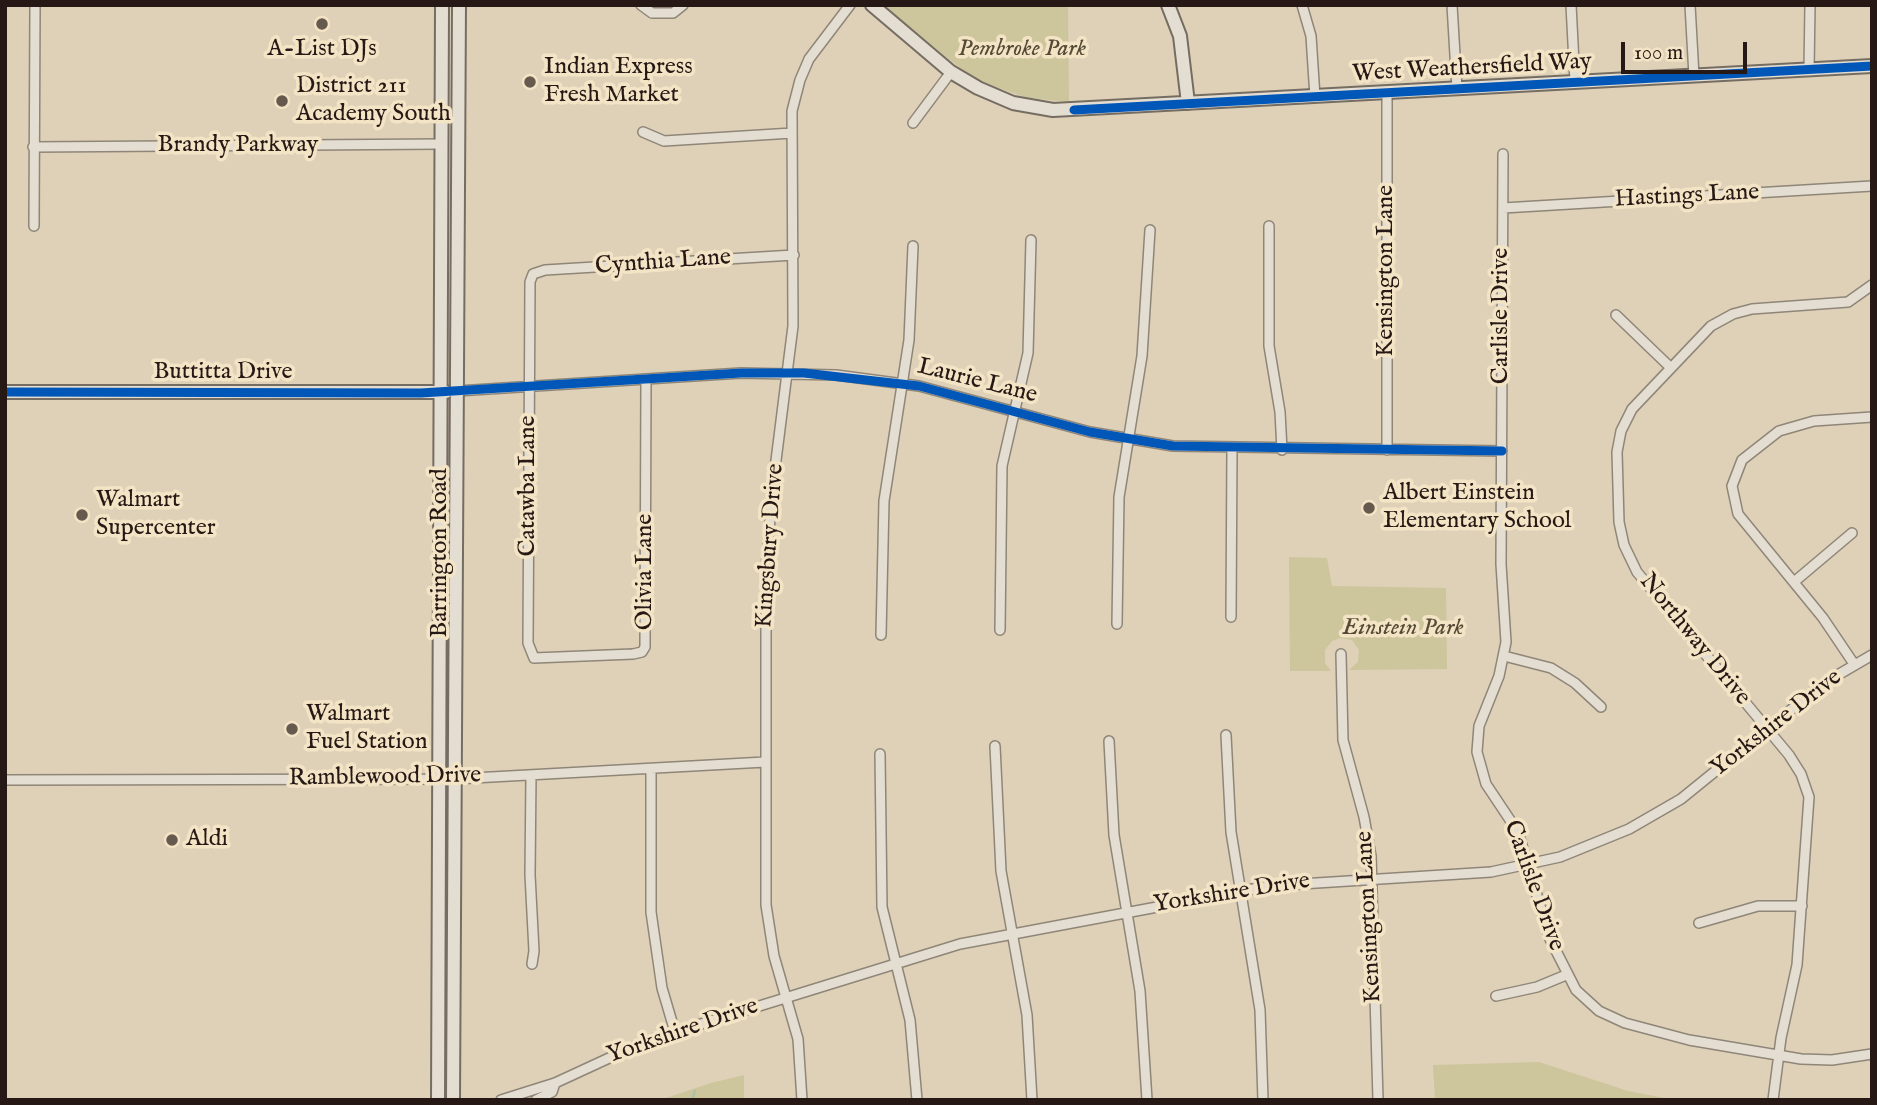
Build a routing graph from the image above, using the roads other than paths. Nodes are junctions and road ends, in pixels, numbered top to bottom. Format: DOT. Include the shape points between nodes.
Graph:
graph roads {
  1 [pos="35,5"];
  2 [pos="442,5"];
  3 [pos="459,5"];
  4 [pos="641,5"];
  5 [pos="683,5"];
  6 [pos="850,5"];
  7 [pos="872,5"];
  8 [pos="1168,5"];
  9 [pos="1302,5"];
  10 [pos="1452,5"];
  11 [pos="1571,5"];
  12 [pos="1690,5"];
  13 [pos="1810,5"];
  14 [pos="1872,66"];
  15 [pos="1809,70"];
  16 [pos="951,72"];
  17 [pos="1694,76"];
  18 [pos="1575,82"];
  19 [pos="1457,89"];
  20 [pos="1387,92"];
  21 [pos="1315,97"];
  22 [pos="1188,103"];
  23 [pos="913,123"];
  24 [pos="643,132"];
  25 [pos="792,133"];
  26 [pos="442,144"];
  27 [pos="33,147"];
  28 [pos="1503,154"];
  29 [pos="1872,186"];
  30 [pos="1503,208"];
  31 [pos="34,226"];
  32 [pos="1269,226"];
  33 [pos="1150,230"];
  34 [pos="1031,240"];
  35 [pos="913,246"];
  36 [pos="794,255"];
  37 [pos="533,274"];
  38 [pos="1872,285"];
  39 [pos="1616,315"];
  40 [pos="1670,367"];
  41 [pos="790,372"];
  42 [pos="646,379"];
  43 [pos="903,383"];
  44 [pos="530,386"];
  45 [pos="457,391"];
  46 [pos="5,392"];
  47 [pos="440,392"];
  48 [pos="1014,410"];
  49 [pos="1872,417"];
  50 [pos="1127,440"];
  51 [pos="1232,449"];
  52 [pos="1282,450"];
  53 [pos="1387,450"];
  54 [pos="1502,451"];
  55 [pos="1852,533"];
  56 [pos="1794,582"];
  57 [pos="1231,617"];
  58 [pos="1117,624"];
  59 [pos="1000,630"];
  60 [pos="881,635"];
  61 [pos="1341,654"];
  62 [pos="531,655"];
  63 [pos="1872,655"];
  64 [pos="1504,656"];
  65 [pos="1854,664"];
  66 [pos="1601,708"];
  67 [pos="1767,729"];
  68 [pos="1226,734"];
  69 [pos="1109,741"];
  70 [pos="995,746"];
  71 [pos="880,754"];
  72 [pos="765,762"];
  73 [pos="650,769"];
  74 [pos="531,775"];
  75 [pos="439,779"];
  76 [pos="455,779"];
  77 [pos="5,780"];
  78 [pos="1527,865"];
  79 [pos="1372,878"];
  80 [pos="1240,890"];
  81 [pos="1802,906"];
  82 [pos="1127,911"];
  83 [pos="1699,923"];
  84 [pos="1011,933"];
  85 [pos="895,962"];
  86 [pos="532,964"];
  87 [pos="1566,975"];
  88 [pos="786,996"];
  89 [pos="1496,996"];
  90 [pos="675,1032"];
  91 [pos="1872,1054"];
  92 [pos="1778,1056"];
  93 [pos="555,1083"];
  94 [pos="438,1100"];
  95 [pos="453,1100"];
  96 [pos="501,1100"];
  97 [pos="536,1100"];
  98 [pos="802,1100"];
  99 [pos="917,1100"];
  100 [pos="1032,1100"];
  101 [pos="1147,1100"];
  102 [pos="1263,1100"];
  103 [pos="1378,1100"];
  104 [pos="1773,1100"];
  1 -- 27 [label="street"];
  2 -- 26 [label="main road, Barrington Road"];
  3 -- 45 [label="main road, Barrington Road"];
  4 -- 5 [label="street" via="652,13 673,13"];
  6 -- 25 [label="street, Kingsbury Drive" via="805,68 794,100"];
  7 -- 16 [label="main road, West Weathersfield Way"];
  8 -- 22 [label="main road" via="1180,36"];
  9 -- 21 [label="street" via="1311,36"];
  10 -- 19 [label="street"];
  11 -- 18 [label="street"];
  12 -- 17 [label="street"];
  13 -- 15 [label="street"];
  14 -- 15 [label="main road, West Weathersfield Way"];
  15 -- 17 [label="main road, West Weathersfield Way"];
  16 -- 22 [label="main road, West Weathersfield Way" via="987,93 1039,109"];
  16 -- 23 [label="street"];
  17 -- 18 [label="main road, West Weathersfield Way"];
  18 -- 19 [label="main road, West Weathersfield Way"];
  19 -- 20 [label="main road, West Weathersfield Way"];
  20 -- 21 [label="main road, West Weathersfield Way"];
  20 -- 53 [label="street, Kensington Lane"];
  21 -- 22 [label="main road, West Weathersfield Way"];
  24 -- 25 [label="street" via="664,141"];
  25 -- 36 [label="street, Kingsbury Drive"];
  26 -- 27 [label="street, Brandy Parkway"];
  26 -- 47 [label="main road, Barrington Road"];
  27 -- 31 [label="street"];
  28 -- 30 [label="street, Carlisle Drive"];
  29 -- 30 [label="street, Hastings Lane"];
  30 -- 54 [label="street, Carlisle Drive"];
  32 -- 52 [label="street" via="1269,346"];
  33 -- 50 [label="street" via="1146,328"];
  34 -- 48 [label="street" via="1030,341"];
  35 -- 43 [label="street"];
  36 -- 37 [label="street, Cynthia Lane"];
  36 -- 41 [label="street, Kingsbury Drive"];
  37 -- 44 [label="street, Catawba Lane"];
  38 -- 40 [label="street, Northway Drive" via="1859,297 1839,304 1733,314 1711,326"];
  39 -- 40 [label="street"];
  40 -- 67 [label="street, Northway Drive" via="1632,409 1621,431 1617,461 1620,531 1647,586"];
  41 -- 42 [label="street, Laurie Lane"];
  41 -- 43 [label="street, Laurie Lane"];
  41 -- 72 [label="street, Kingsbury Drive" via="768,540"];
  42 -- 44 [label="street, Laurie Lane"];
  42 -- 62 [label="street, Olivia Lane" via="645,647 633,654 539,659"];
  43 -- 48 [label="street, Laurie Lane"];
  43 -- 60 [label="street" via="884,501"];
  44 -- 45 [label="street, Laurie Lane"];
  44 -- 62 [label="street, Catawba Lane"];
  45 -- 47 [label="main road, Laurie Lane"];
  45 -- 76 [label="main road, Barrington Road"];
  46 -- 47 [label="main road, Buttitta Drive"];
  47 -- 75 [label="main road, Barrington Road"];
  48 -- 50 [label="street, Laurie Lane"];
  48 -- 59 [label="street" via="1001,478"];
  49 -- 56 [label="street" via="1787,428 1751,450 1737,469 1732,486 1738,513"];
  50 -- 51 [label="street, Laurie Lane"];
  50 -- 58 [label="street" via="1118,510"];
  51 -- 52 [label="street, Laurie Lane"];
  51 -- 57 [label="street"];
  52 -- 53 [label="street, Laurie Lane"];
  53 -- 54 [label="street, Laurie Lane"];
  54 -- 64 [label="street, Carlisle Drive"];
  55 -- 56 [label="street"];
  56 -- 65 [label="street"];
  61 -- 79 [label="street, Kensington Lane" via="1343,740 1367,830"];
  63 -- 65 [label="street, Yorkshire Drive"];
  64 -- 66 [label="street" via="1551,668"];
  64 -- 78 [label="street, Carlisle Drive" via="1479,726 1477,752 1486,783 1518,832"];
  65 -- 67 [label="street, Yorkshire Drive"];
  67 -- 78 [label="street, Yorkshire Drive" via="1706,781 1654,816 1586,848"];
  67 -- 81 [label="street, Northway Drive" via="1796,765 1809,797"];
  68 -- 80 [label="street" via="1228,808"];
  69 -- 82 [label="street" via="1114,835"];
  70 -- 84 [label="street" via="998,848"];
  71 -- 85 [label="street" via="881,898"];
  72 -- 73 [label="street, Ramblewood Drive"];
  72 -- 88 [label="street, Kingsbury Drive" via="766,905"];
  73 -- 74 [label="street, Ramblewood Drive"];
  73 -- 90 [label="street" via="650,912 662,988"];
  74 -- 76 [label="street, Ramblewood Drive"];
  74 -- 86 [label="street"];
  75 -- 76 [label="street, Ramblewood Drive"];
  75 -- 77 [label="street, Ramblewood Drive"];
  75 -- 94 [label="main road, Barrington Road"];
  76 -- 95 [label="main road, Barrington Road"];
  78 -- 79 [label="street, Yorkshire Drive" via="1458,875"];
  78 -- 87 [label="street, Carlisle Drive" via="1543,921"];
  79 -- 80 [label="street, Yorkshire Drive"];
  79 -- 103 [label="street, Kensington Lane"];
  80 -- 82 [label="street, Yorkshire Drive"];
  80 -- 102 [label="street" via="1260,1010"];
  81 -- 83 [label="street" via="1758,906"];
  81 -- 92 [label="street, Northway Drive" via="1796,979"];
  82 -- 84 [label="street, Yorkshire Drive"];
  82 -- 101 [label="street" via="1142,1002"];
  84 -- 85 [label="street, Yorkshire Drive"];
  84 -- 100 [label="street" via="1027,1015"];
  85 -- 88 [label="street, Yorkshire Drive"];
  85 -- 99 [label="street" via="913,1036"];
  87 -- 89 [label="street"];
  87 -- 92 [label="street, Carlisle Drive" via="1591,1005 1625,1023"];
  88 -- 90 [label="street, Yorkshire Drive"];
  88 -- 98 [label="street, Kingsbury Drive" via="798,1039"];
  90 -- 93 [label="street, Yorkshire Drive" via="618,1052"];
  91 -- 92 [label="street, Carlisle Drive" via="1832,1060"];
  92 -- 104 [label="street, Northway Drive"];
  93 -- 96 [label="street, Yorkshire Drive"];
  93 -- 97 [label="street, Yorkshire Drive" via="552,1092"];
}
